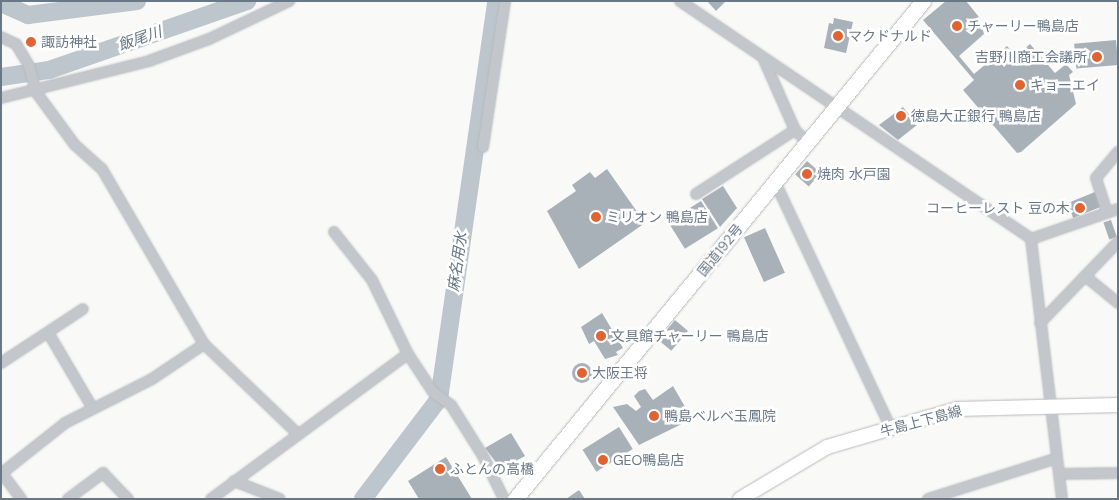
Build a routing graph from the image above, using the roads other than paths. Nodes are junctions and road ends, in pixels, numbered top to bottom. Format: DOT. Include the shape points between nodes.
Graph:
graph roads {
  1 [pos="289,1"];
  2 [pos="505,1"];
  3 [pos="680,1"];
  4 [pos="923,1"];
  5 [pos="1,37"];
  6 [pos="764,59"];
  7 [pos="35,89"];
  8 [pos="1,98"];
  9 [pos="834,106"];
  10 [pos="794,130"];
  11 [pos="807,142"];
  12 [pos="483,147"];
  13 [pos="1118,152"];
  14 [pos="775,182"];
  15 [pos="696,194"];
  16 [pos="1118,208"];
  17 [pos="1107,212"];
  18 [pos="334,232"];
  19 [pos="1031,239"];
  20 [pos="1118,242"];
  21 [pos="1086,276"];
  22 [pos="1118,303"];
  23 [pos="83,309"];
  24 [pos="1040,322"];
  25 [pos="49,334"];
  26 [pos="204,344"];
  27 [pos="408,354"];
  28 [pos="1,363"];
  29 [pos="1050,404"];
  30 [pos="1118,405"];
  31 [pos="92,407"];
  32 [pos="891,428"];
  33 [pos="298,434"];
  34 [pos="1057,458"];
  35 [pos="2,472"];
  36 [pos="1059,474"];
  37 [pos="1118,474"];
  38 [pos="234,481"];
  39 [pos="20,499"];
  40 [pos="68,499"];
  41 [pos="128,499"];
  42 [pos="211,499"];
  43 [pos="280,499"];
  44 [pos="504,499"];
  45 [pos="515,499"];
  46 [pos="740,499"];
  47 [pos="928,499"];
  48 [pos="1062,499"];
  1 -- 7 [label="street" via="209,39 149,61"];
  2 -- 12 [label="street"];
  3 -- 6 [label="street"];
  4 -- 9 [label="highway, 国道192号"];
  5 -- 7 [label="street" via="16,44 29,66"];
  6 -- 9 [label="street"];
  6 -- 10 [label="street"];
  7 -- 8 [label="street"];
  7 -- 26 [label="street" via="75,145 102,169"];
  9 -- 11 [label="highway, 国道192号"];
  9 -- 19 [label="street"];
  10 -- 11 [label="street"];
  10 -- 15 [label="street"];
  11 -- 14 [label="highway, 国道192号"];
  13 -- 17 [label="street" via="1096,178"];
  14 -- 32 [label="street"];
  14 -- 45 [label="highway, 国道192号"];
  16 -- 17 [label="street"];
  17 -- 19 [label="street"];
  18 -- 27 [label="street" via="372,280"];
  19 -- 24 [label="street"];
  20 -- 21 [label="street"];
  21 -- 22 [label="street"];
  21 -- 24 [label="street"];
  23 -- 25 [label="street"];
  24 -- 29 [label="street"];
  25 -- 28 [label="street" via="26,344"];
  25 -- 31 [label="street"];
  26 -- 31 [label="street" via="152,379"];
  26 -- 33 [label="street"];
  27 -- 33 [label="street"];
  27 -- 44 [label="street" via="483,456"];
  29 -- 30 [label="main road, 牛島上下島線"];
  29 -- 32 [label="main road, 牛島上下島線" via="958,409"];
  29 -- 34 [label="street"];
  31 -- 35 [label="street" via="65,423"];
  32 -- 46 [label="main road, 牛島上下島線" via="806,457"];
  33 -- 38 [label="street"];
  34 -- 36 [label="street"];
  34 -- 47 [label="street"];
  35 -- 39 [label="street"];
  36 -- 37 [label="street"];
  36 -- 48 [label="street"];
  38 -- 42 [label="street"];
  38 -- 43 [label="street"];
  40 -- 41 [label="street" via="103,473"];
}
